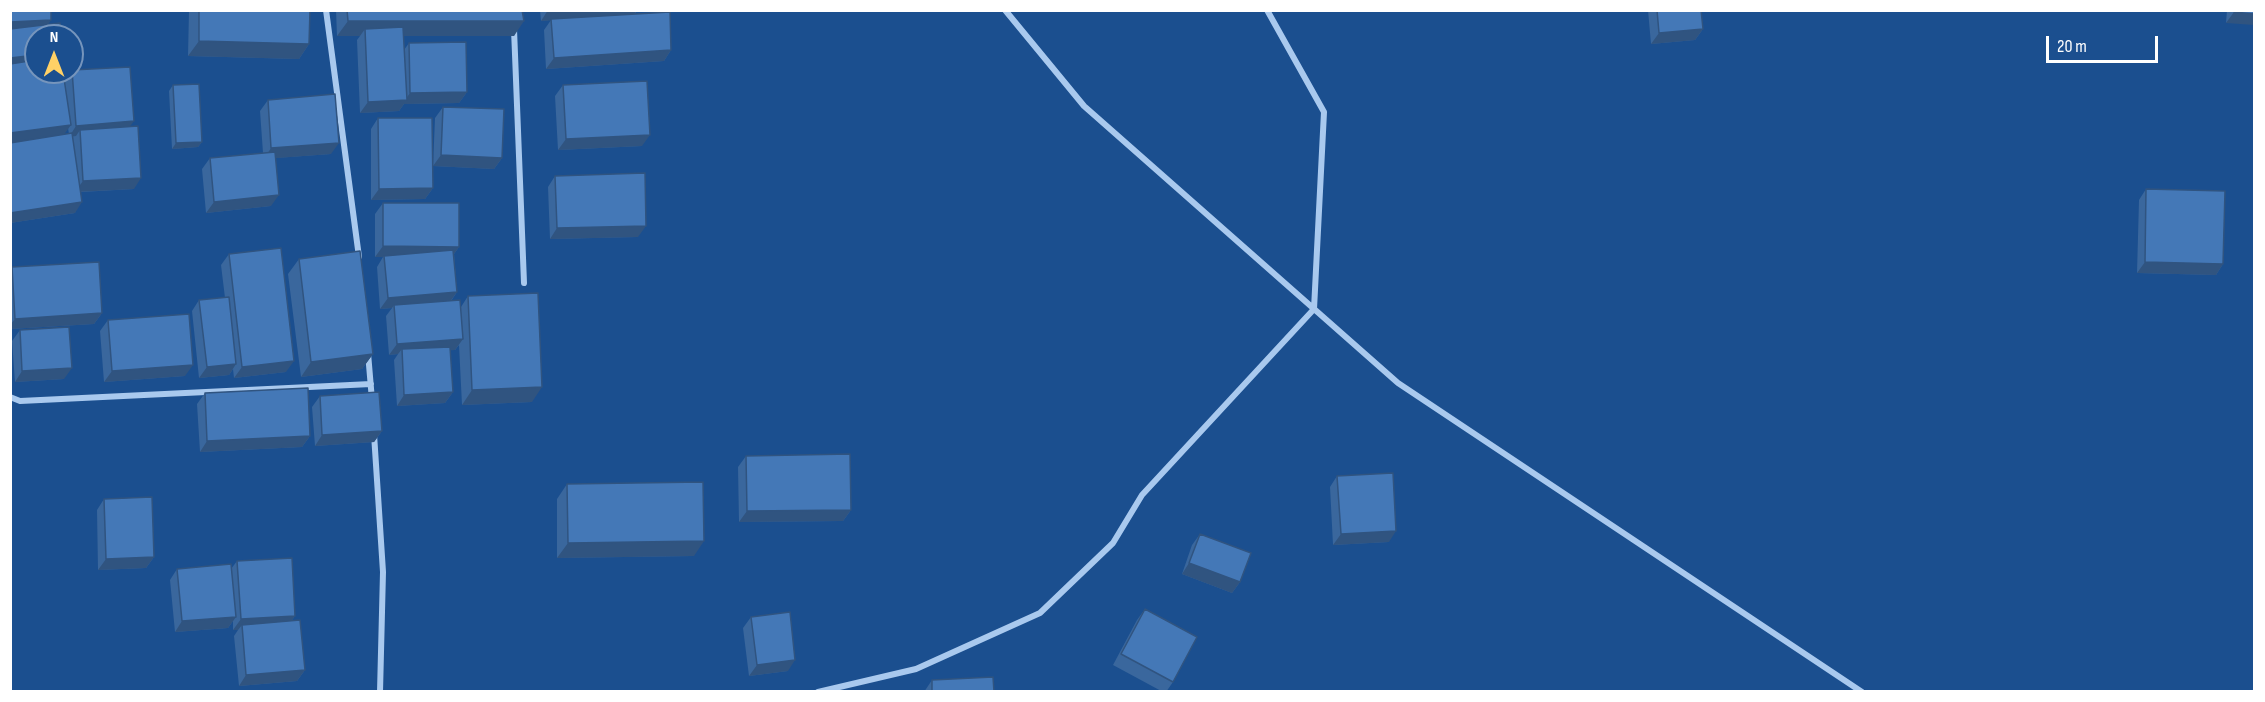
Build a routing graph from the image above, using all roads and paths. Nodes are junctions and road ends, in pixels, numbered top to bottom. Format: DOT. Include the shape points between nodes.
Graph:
graph roads {
  1 [pos="326,10"];
  2 [pos="1005,10"];
  3 [pos="1267,10"];
  4 [pos="513,19"];
  5 [pos="361,268"];
  6 [pos="524,283"];
  7 [pos="1314,309"];
  8 [pos="368,350"];
  9 [pos="371,384"];
  10 [pos="10,397"];
  11 [pos="372,408"];
  12 [pos="374,431"];
  13 [pos="380,692"];
  14 [pos="818,692"];
  15 [pos="1862,692"];
  1 -- 5 [label="street"];
  2 -- 7 [label="street" via="1084,106"];
  3 -- 7 [label="street" via="1324,112"];
  4 -- 6 [label="street"];
  7 -- 14 [label="street" via="1142,495 1113,543 1040,613 916,669"];
  7 -- 15 [label="street" via="1398,382"];
  8 -- 9 [label="street"];
  9 -- 10 [label="street" via="20,401"];
  9 -- 11 [label="street"];
  12 -- 13 [label="street" via="383,572"];
}
